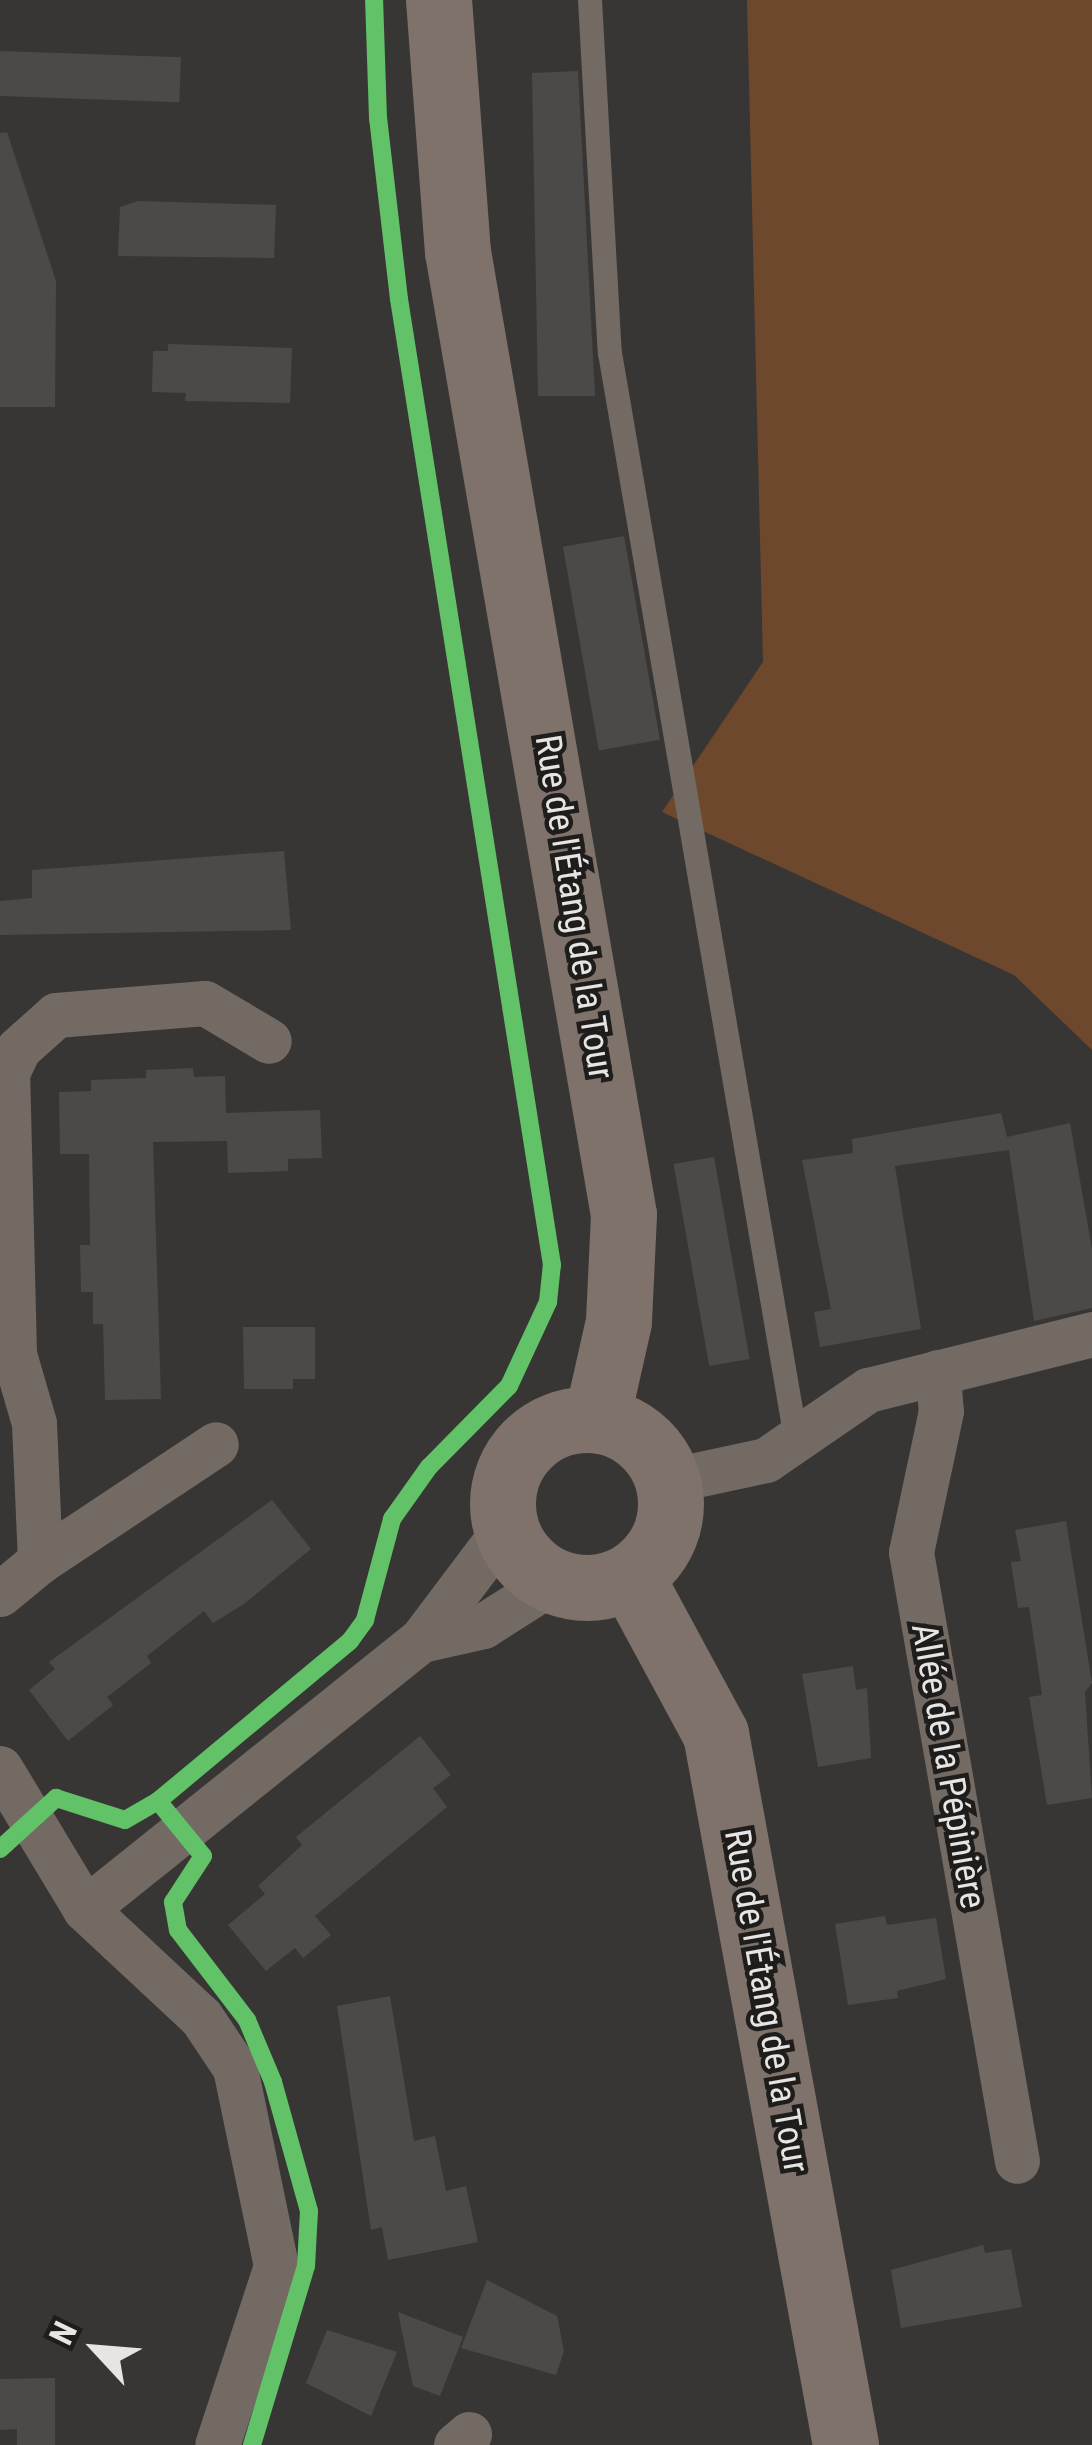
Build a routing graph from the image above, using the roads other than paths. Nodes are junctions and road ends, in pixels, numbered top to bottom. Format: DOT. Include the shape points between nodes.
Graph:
graph roads {
  1 [pos="439,0"];
  2 [pos="590,0"];
  3 [pos="269,1041"];
  4 [pos="1092,1334"];
  5 [pos="938,1372"];
  6 [pos="597,1420"];
  7 [pos="796,1439"];
  8 [pos="216,1444"];
  9 [pos="668,1481"];
  10 [pos="506,1527"];
  11 [pos="40,1561"];
  12 [pos="631,1577"];
  13 [pos="553,1582"];
  14 [pos="0,1594"];
  15 [pos="421,1640"];
  16 [pos="0,1768"];
  17 [pos="85,1909"];
  18 [pos="1017,2161"];
  19 [pos="229,2442"];
  20 [pos="846,2445"];
  1 -- 6 [label="main road, Rue de l'Étang de la Tour" via="458,252 624,1214 619,1322"];
  2 -- 7 [label="lane" via="610,352"];
  3 -- 11 [label="street" via="205,1003 56,1015 32,1028 7,1073 14,1354 34,1423"];
  4 -- 5 [label="street"];
  5 -- 7 [label="street" via="868,1390"];
  5 -- 18 [label="street, Allée de la Pépinière" via="941,1412 911,1552"];
  6 -- 9 [label="main road" via="642,1440"];
  6 -- 10 [label="main road" via="544,1432 523,1450 502,1500"];
  7 -- 9 [label="street" via="766,1460"];
  8 -- 11 [label="street"];
  9 -- 12 [label="main road" via="666,1535"];
  10 -- 13 [label="main road" via="523,1560"];
  10 -- 15 [label="street"];
  11 -- 14 [label="street"];
  12 -- 13 [label="main road" via="606,1587"];
  12 -- 20 [label="main road, Rue de l'Étang de la Tour" via="716,1734"];
  13 -- 15 [label="street" via="483,1626"];
  15 -- 17 [label="street"];
  16 -- 17 [label="street"];
  17 -- 19 [label="street" via="201,2017 235,2068 276,2266"];
}
